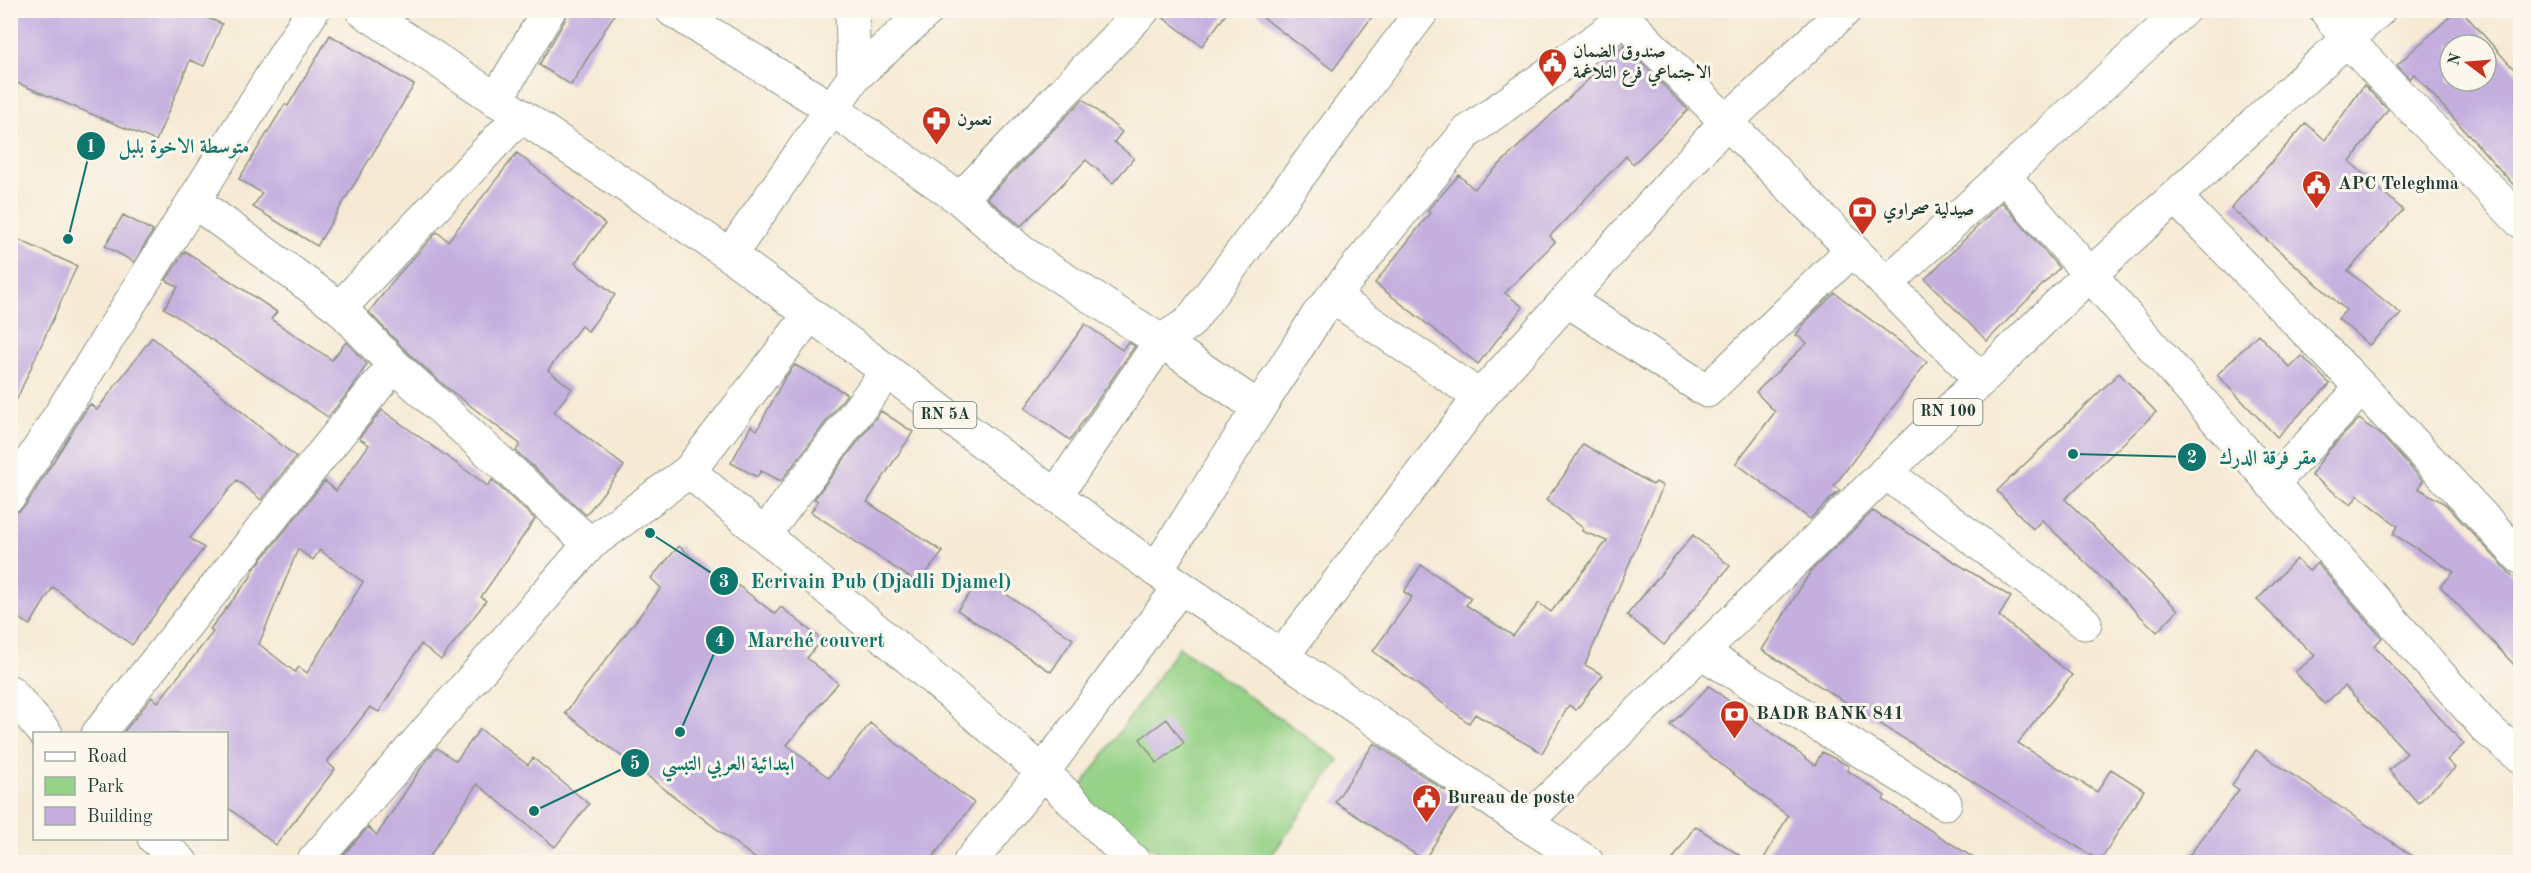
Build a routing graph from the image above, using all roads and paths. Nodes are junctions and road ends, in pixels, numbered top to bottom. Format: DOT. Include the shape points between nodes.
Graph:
graph roads {
  1 [pos="313,10"];
  2 [pos="362,10"];
  3 [pos="549,10"];
  4 [pos="672,10"];
  5 [pos="852,10"];
  6 [pos="928,10"];
  7 [pos="1143,10"];
  8 [pos="1423,10"];
  9 [pos="1845,10"];
  10 [pos="2183,10"];
  11 [pos="2326,10"];
  12 [pos="2379,10"];
  13 [pos="1622,15"];
  14 [pos="2347,40"];
  15 [pos="854,77"];
  16 [pos="508,108"];
  17 [pos="832,110"];
  18 [pos="1726,122"];
  19 [pos="2004,176"];
  20 [pos="2175,197"];
  21 [pos="960,199"];
  22 [pos="195,202"];
  23 [pos="2520,221"];
  24 [pos="1852,250"];
  25 [pos="730,255"];
  26 [pos="2090,275"];
  27 [pos="1886,284"];
  28 [pos="1333,297"];
  29 [pos="1567,300"];
  30 [pos="340,308"];
  31 [pos="810,315"];
  32 [pos="1161,341"];
  33 [pos="394,365"];
  34 [pos="887,372"];
  35 [pos="1981,380"];
  36 [pos="2362,388"];
  37 [pos="1480,397"];
  38 [pos="1259,408"];
  39 [pos="689,471"];
  40 [pos="1885,472"];
  41 [pos="2272,484"];
  42 [pos="10,495"];
  43 [pos="1055,496"];
  44 [pos="764,535"];
  45 [pos="590,544"];
  46 [pos="2520,557"];
  47 [pos="1168,579"];
  48 [pos="2085,622"];
  49 [pos="1701,652"];
  50 [pos="1281,656"];
  51 [pos="10,692"];
  52 [pos="44,732"];
  53 [pos="100,732"];
  54 [pos="2520,756"];
  55 [pos="1043,772"];
  56 [pos="1945,803"];
  57 [pos="1525,823"];
  58 [pos="156,840"];
  59 [pos="181,862"];
  60 [pos="313,862"];
  61 [pos="970,862"];
  62 [pos="1134,862"];
  63 [pos="1587,862"];
  1 -- 22 [label="street"];
  2 -- 16 [label="street, RN 5A"];
  3 -- 16 [label="street"];
  4 -- 17 [label="street"];
  5 -- 15 [label="street"];
  6 -- 15 [label="street"];
  7 -- 21 [label="street"];
  8 -- 32 [label="street" via="1189,324"];
  9 -- 18 [label="street"];
  10 -- 19 [label="street"];
  11 -- 14 [label="street"];
  12 -- 14 [label="street, RN 100"];
  13 -- 18 [label="street"];
  13 -- 28 [label="street" via="1466,134"];
  14 -- 20 [label="street, RN 100"];
  14 -- 23 [label="street"];
  15 -- 17 [label="street"];
  16 -- 25 [label="street, RN 5A"];
  16 -- 30 [label="street"];
  17 -- 21 [label="street"];
  17 -- 25 [label="street"];
  18 -- 24 [label="street"];
  18 -- 29 [label="street"];
  19 -- 26 [label="street"];
  19 -- 27 [label="street"];
  20 -- 26 [label="street, RN 100"];
  20 -- 36 [label="street"];
  21 -- 32 [label="street" via="1023,253"];
  22 -- 30 [label="street"];
  22 -- 42 [label="street"];
  24 -- 27 [label="street"];
  24 -- 29 [label="street" via="1707,391"];
  25 -- 31 [label="street, RN 5A"];
  26 -- 35 [label="street, RN 100"];
  26 -- 41 [label="street"];
  27 -- 35 [label="street"];
  28 -- 37 [label="street"];
  28 -- 38 [label="street"];
  29 -- 37 [label="street"];
  30 -- 33 [label="street"];
  31 -- 34 [label="street, RN 5A"];
  31 -- 39 [label="street"];
  32 -- 38 [label="street"];
  32 -- 43 [label="street"];
  33 -- 45 [label="street"];
  33 -- 53 [label="street"];
  34 -- 43 [label="street, RN 5A"];
  34 -- 44 [label="street"];
  35 -- 40 [label="street, RN 100"];
  36 -- 41 [label="street"];
  36 -- 46 [label="street"];
  37 -- 50 [label="street"];
  38 -- 47 [label="street"];
  39 -- 44 [label="street"];
  39 -- 45 [label="street"];
  40 -- 48 [label="street"];
  40 -- 49 [label="street, RN 100"];
  41 -- 54 [label="street" via="2486,728"];
  43 -- 47 [label="street, RN 5A"];
  44 -- 55 [label="street"];
  45 -- 60 [label="street"];
  47 -- 50 [label="street, RN 5A"];
  47 -- 55 [label="street"];
  49 -- 56 [label="street"];
  49 -- 57 [label="street, RN 100"];
  50 -- 57 [label="street, RN 5A"];
  51 -- 52 [label="street"];
  55 -- 61 [label="street"];
  55 -- 62 [label="street"];
  57 -- 63 [label="street"];
  58 -- 59 [label="street"];
}
